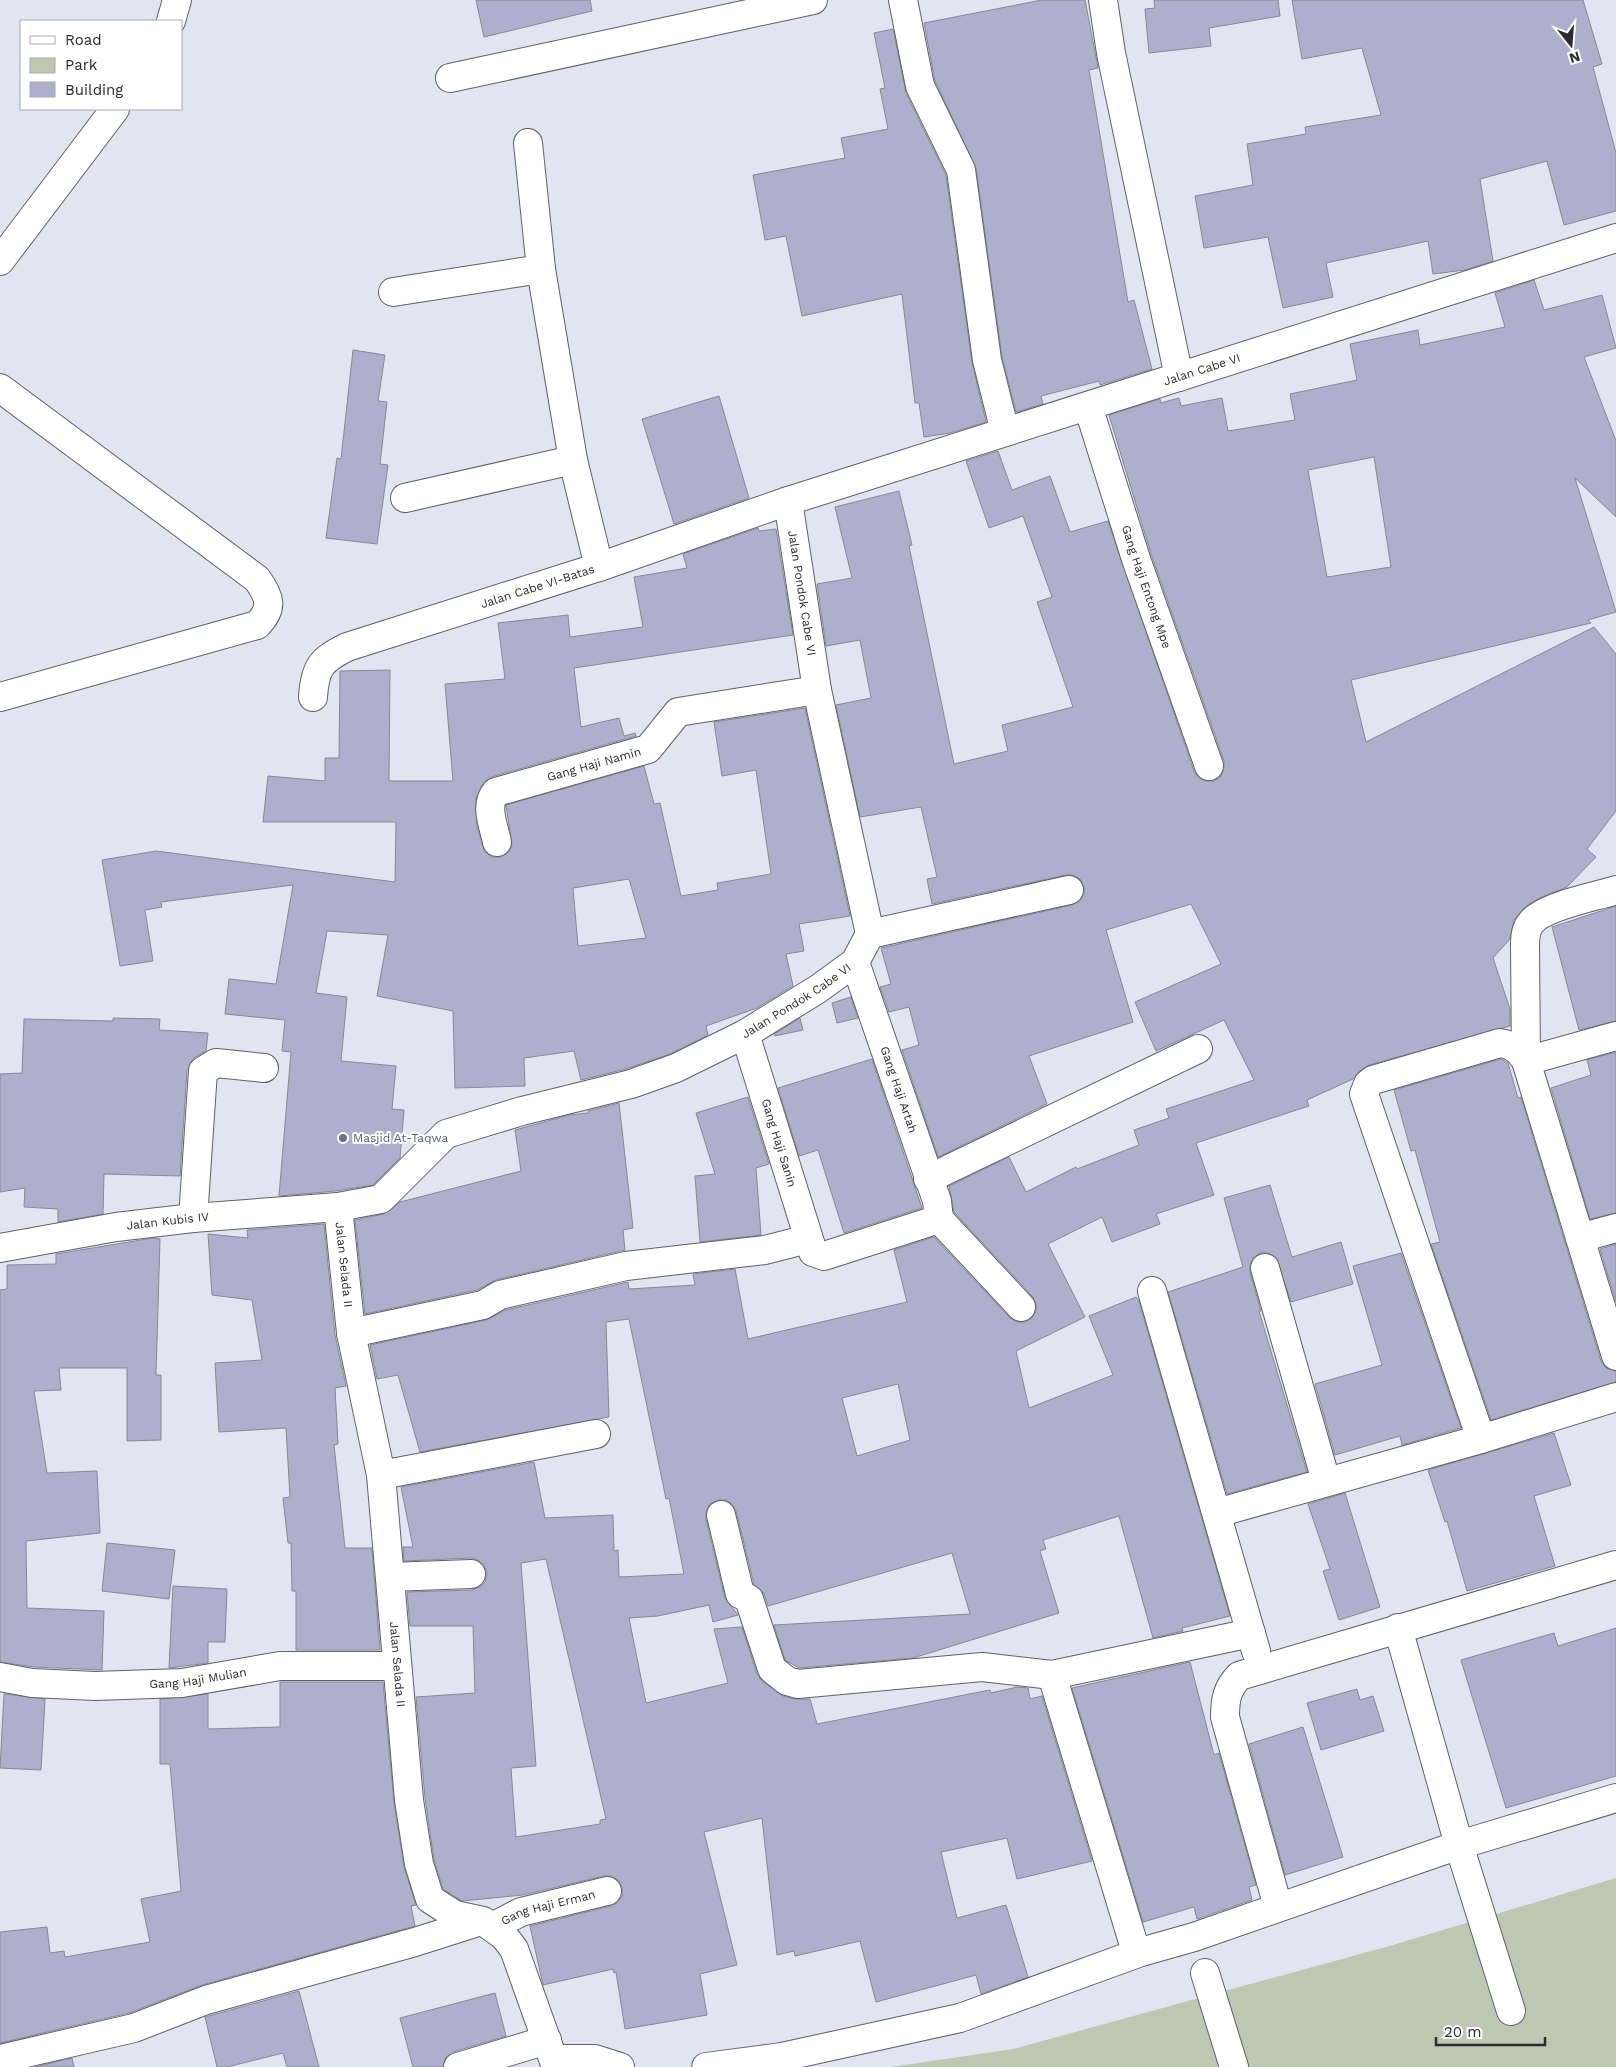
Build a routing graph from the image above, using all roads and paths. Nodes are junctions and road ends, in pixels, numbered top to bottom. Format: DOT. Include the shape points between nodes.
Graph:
graph roads {
  1 [pos="177,0"];
  2 [pos="813,0"];
  3 [pos="903,0"];
  4 [pos="1102,0"];
  5 [pos="171,20"];
  6 [pos="450,78"];
  7 [pos="114,110"];
  8 [pos="528,143"];
  9 [pos="1616,238"];
  10 [pos="0,261"];
  11 [pos="541,270"];
  12 [pos="394,292"];
  13 [pos="1179,377"];
  14 [pos="0,388"];
  15 [pos="1088,406"];
  16 [pos="1005,432"];
  17 [pos="573,460"];
  18 [pos="405,498"];
  19 [pos="788,501"];
  20 [pos="599,567"];
  21 [pos="817,690"];
  22 [pos="313,696"];
  23 [pos="0,697"];
  24 [pos="1209,766"];
  25 [pos="497,842"];
  26 [pos="1069,890"];
  27 [pos="1616,890"];
  28 [pos="870,934"];
  29 [pos="855,962"];
  30 [pos="745,1034"];
  31 [pos="1616,1036"];
  32 [pos="1198,1049"];
  33 [pos="1526,1061"];
  34 [pos="264,1068"];
  35 [pos="928,1179"];
  36 [pos="338,1207"];
  37 [pos="192,1218"];
  38 [pos="939,1219"];
  39 [pos="1616,1228"];
  40 [pos="1580,1238"];
  41 [pos="811,1245"];
  42 [pos="0,1248"];
  43 [pos="1264,1268"];
  44 [pos="1152,1290"];
  45 [pos="1022,1307"];
  46 [pos="351,1333"];
  47 [pos="1616,1356"];
  48 [pos="1616,1397"];
  49 [pos="596,1434"];
  50 [pos="1480,1439"];
  51 [pos="381,1475"];
  52 [pos="1326,1481"];
  53 [pos="1217,1513"];
  54 [pos="720,1515"];
  55 [pos="1616,1565"];
  56 [pos="471,1574"];
  57 [pos="390,1577"];
  58 [pos="1398,1628"];
  59 [pos="1251,1633"];
  60 [pos="396,1666"];
  61 [pos="1261,1669"];
  62 [pos="1052,1675"];
  63 [pos="0,1677"];
  64 [pos="1616,1798"];
  65 [pos="1459,1845"];
  66 [pos="606,1891"];
  67 [pos="1278,1907"];
  68 [pos="487,1924"];
  69 [pos="1141,1952"];
  70 [pos="1205,1973"];
  71 [pos="1511,2011"];
  72 [pos="552,2055"];
  73 [pos="0,2059"];
  74 [pos="458,2067"];
  75 [pos="620,2067"];
  76 [pos="706,2067"];
  77 [pos="1234,2067"];
  1 -- 5 [label="street"];
  2 -- 6 [label="street"];
  3 -- 16 [label="street" via="920,86 961,170 987,360"];
  4 -- 13 [label="street"];
  7 -- 10 [label="street"];
  8 -- 11 [label="street"];
  9 -- 13 [label="street, Jalan Cabe VI"];
  11 -- 12 [label="street"];
  11 -- 17 [label="street"];
  13 -- 15 [label="street, Jalan Cabe VI"];
  14 -- 23 [label="street" via="257,579 267,592 269,607 265,618 257,625"];
  15 -- 16 [label="street, Jalan Cabe VI"];
  15 -- 24 [label="street, Gang Haji Entong Mpe" via="1136,559"];
  16 -- 19 [label="street, Jalan Cabe VI"];
  17 -- 18 [label="street"];
  17 -- 20 [label="street"];
  19 -- 20 [label="street, Jalan Cabe VI-Batas"];
  19 -- 21 [label="street, Jalan Pondok Cabe VI"];
  20 -- 22 [label="street, Jalan Cabe VI-Batas" via="347,648 326,658 314,678"];
  21 -- 25 [label="street, Gang Haji Namin" via="678,712 648,749 496,792 490,806"];
  21 -- 28 [label="street, Jalan Pondok Cabe VI"];
  26 -- 28 [label="street"];
  27 -- 33 [label="street" via="1540,914 1530,924 1525,947"];
  28 -- 29 [label="street, Jalan Pondok Cabe VI"];
  29 -- 30 [label="street, Jalan Pondok Cabe VI"];
  29 -- 35 [label="street, Gang Haji Artah"];
  30 -- 36 [label="street, Jalan Pondok Cabe VI" via="676,1068 630,1084 446,1134 381,1199"];
  30 -- 41 [label="street, Gang Haji Sanin"];
  31 -- 33 [label="street"];
  32 -- 35 [label="street"];
  33 -- 40 [label="street"];
  33 -- 50 [label="street" via="1512,1045 1500,1043 1373,1080 1364,1090"];
  34 -- 37 [label="street" via="216,1063 203,1071"];
  35 -- 38 [label="street, Gang Haji Artah" via="937,1201"];
  36 -- 37 [label="street, Jalan Kubis IV"];
  36 -- 46 [label="street, Jalan Selada II"];
  37 -- 42 [label="street, Jalan Kubis IV" via="116,1227"];
  38 -- 41 [label="street" via="824,1256"];
  38 -- 45 [label="street"];
  39 -- 40 [label="street"];
  40 -- 47 [label="street"];
  41 -- 46 [label="street" via="626,1266 500,1295 483,1305"];
  43 -- 52 [label="street"];
  44 -- 53 [label="street"];
  46 -- 51 [label="street, Jalan Selada II"];
  48 -- 50 [label="street"];
  49 -- 51 [label="street"];
  50 -- 52 [label="street"];
  51 -- 57 [label="street, Jalan Selada II"];
  52 -- 53 [label="street"];
  53 -- 59 [label="street"];
  54 -- 62 [label="street" via="740,1594 749,1599 772,1669 787,1681 798,1684 982,1667"];
  55 -- 58 [label="street"];
  56 -- 57 [label="street"];
  57 -- 60 [label="street, Jalan Selada II"];
  58 -- 61 [label="street"];
  58 -- 65 [label="street"];
  59 -- 61 [label="street"];
  59 -- 62 [label="street"];
  60 -- 63 [label="street, Gang Haji Mulian" via="280,1666 182,1682 95,1686 32,1683"];
  60 -- 68 [label="street, Jalan Selada II" via="409,1800 419,1864 430,1899 454,1915"];
  61 -- 67 [label="street" via="1239,1676 1231,1685 1225,1698 1225,1716"];
  62 -- 69 [label="street" via="1133,1942"];
  64 -- 65 [label="street"];
  65 -- 67 [label="street"];
  65 -- 71 [label="street"];
  66 -- 68 [label="street, Gang Haji Erman"];
  67 -- 69 [label="street"];
  68 -- 72 [label="street" via="504,1936 514,1949"];
  68 -- 73 [label="street, Gang Haji Erman" via="206,2000 134,2028"];
  69 -- 76 [label="street" via="960,2018 782,2057"];
  70 -- 77 [label="street"];
  72 -- 74 [label="street"];
  72 -- 75 [label="street" via="595,2059"];
}
